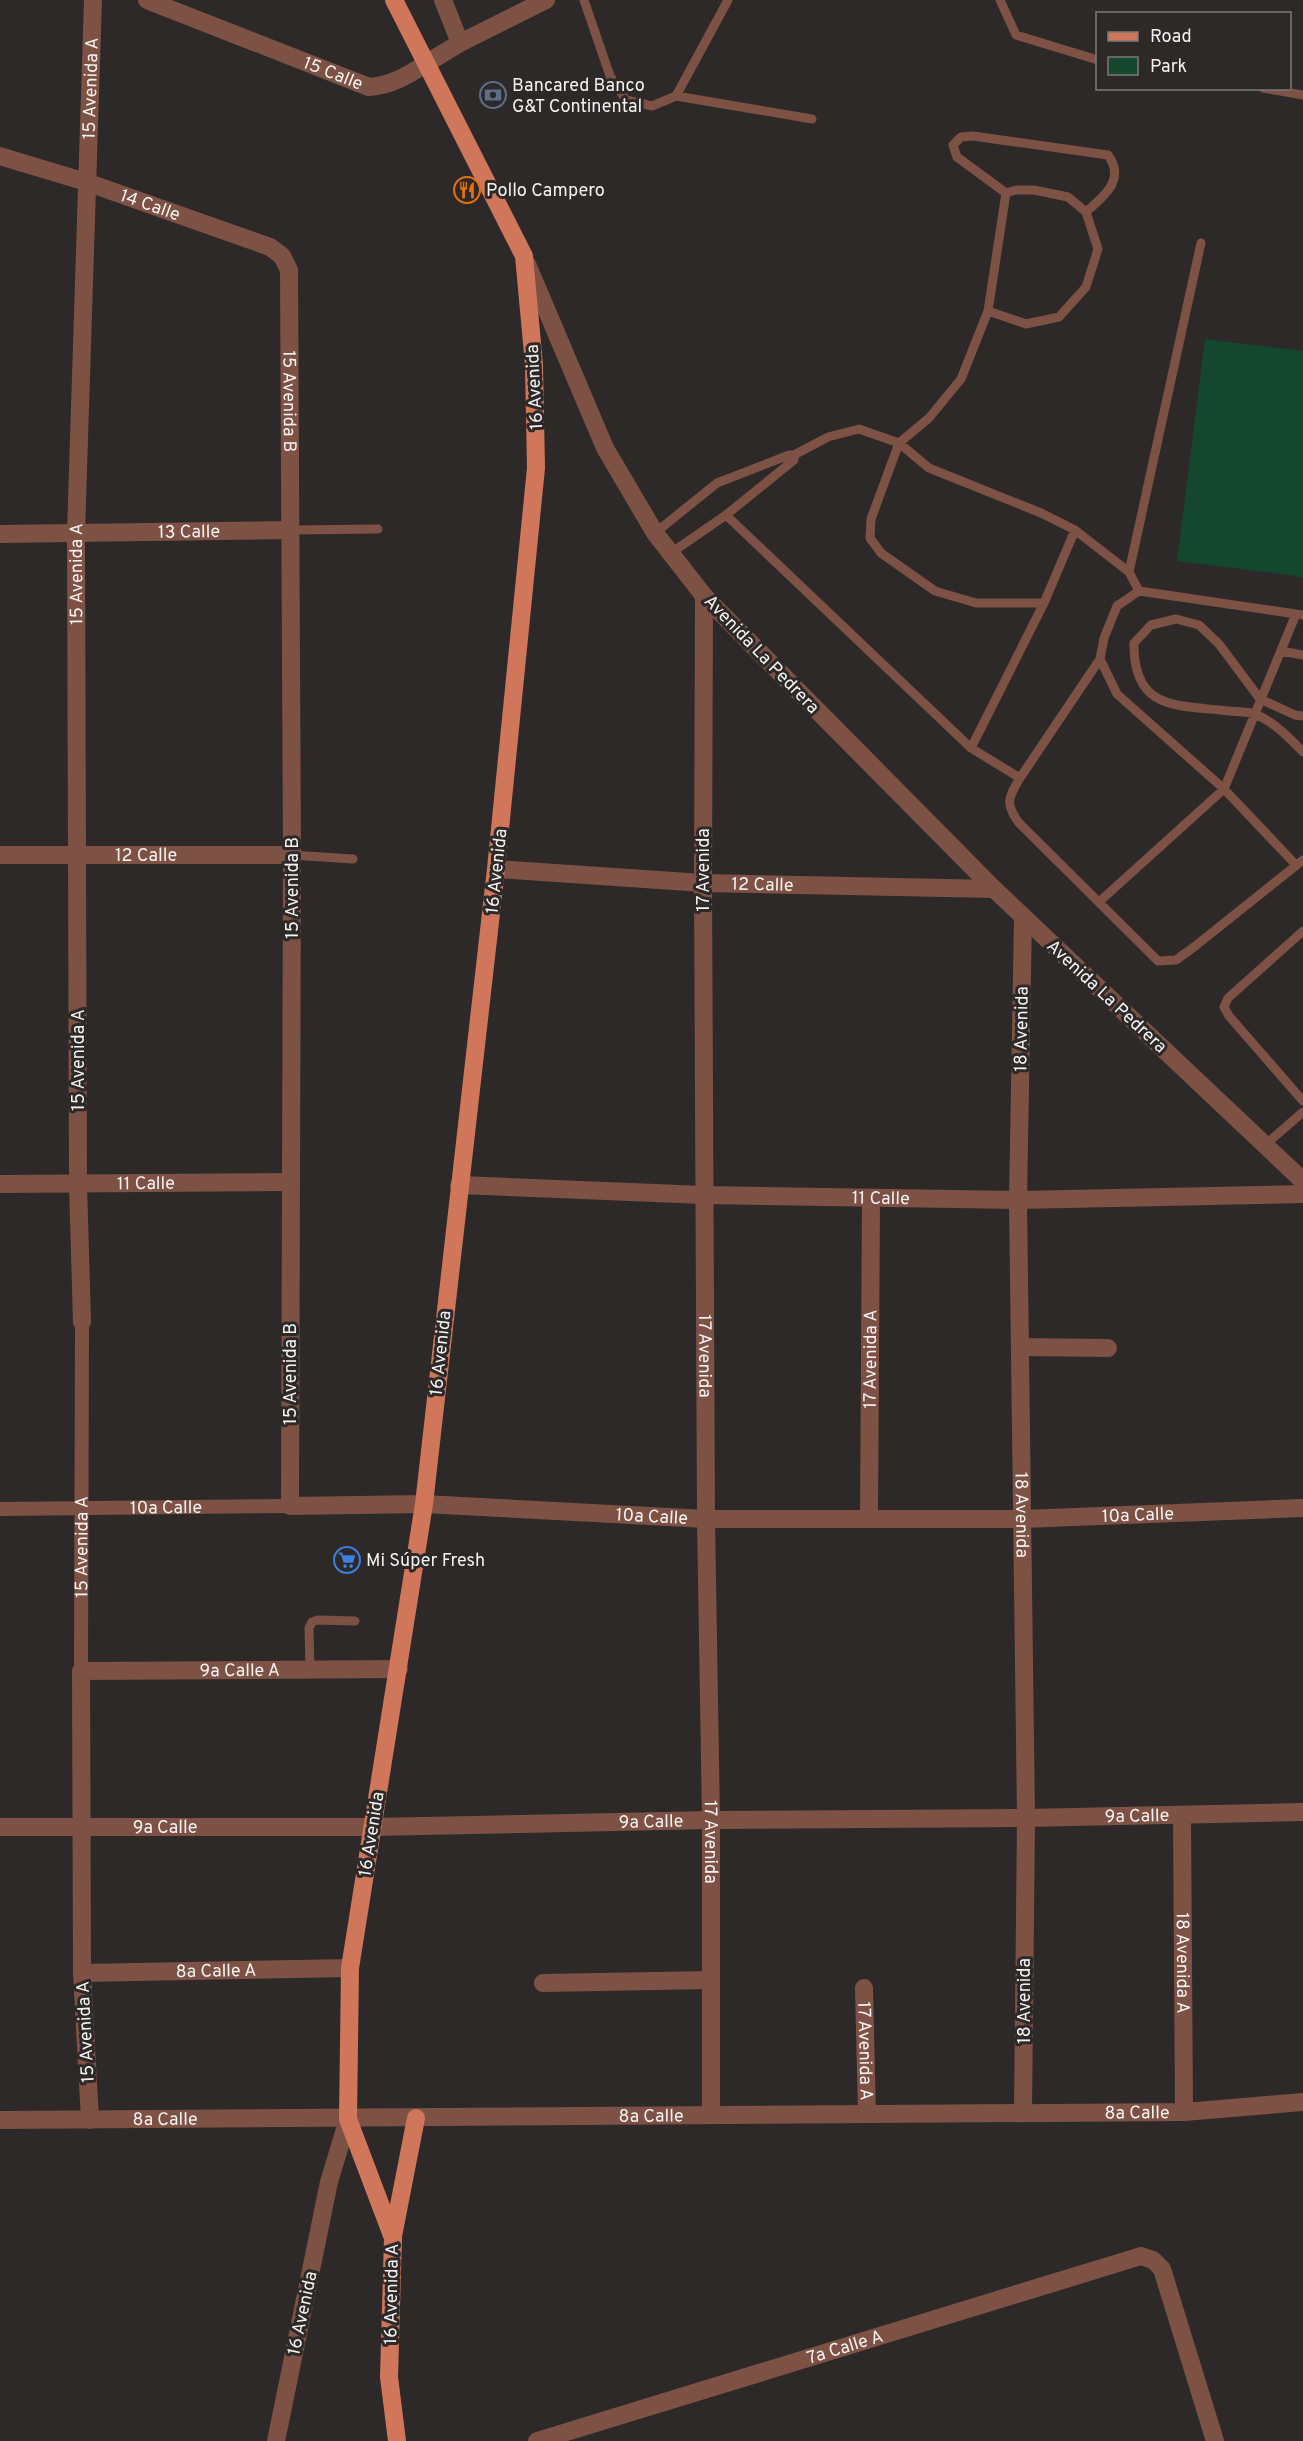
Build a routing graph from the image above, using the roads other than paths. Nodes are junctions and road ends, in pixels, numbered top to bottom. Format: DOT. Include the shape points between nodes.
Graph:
graph roads {
  1 [pos="93,0"];
  2 [pos="147,0"];
  3 [pos="394,0"];
  4 [pos="443,0"];
  5 [pos="546,0"];
  6 [pos="584,0"];
  7 [pos="728,0"];
  8 [pos="1000,0"];
  9 [pos="460,43"];
  10 [pos="1096,59"];
  11 [pos="428,63"];
  12 [pos="1276,90"];
  13 [pos="1303,94"];
  14 [pos="676,96"];
  15 [pos="812,119"];
  16 [pos="0,156"];
  17 [pos="86,182"];
  18 [pos="1006,193"];
  19 [pos="1086,212"];
  20 [pos="1201,243"];
  21 [pos="524,256"];
  22 [pos="289,270"];
  23 [pos="988,311"];
  24 [pos="899,443"];
  25 [pos="794,455"];
  26 [pos="726,515"];
  27 [pos="378,529"];
  28 [pos="290,530"];
  29 [pos="1074,530"];
  30 [pos="655,532"];
  31 [pos="75,533"];
  32 [pos="0,534"];
  33 [pos="671,553"];
  34 [pos="1130,572"];
  35 [pos="1139,591"];
  36 [pos="704,596"];
  37 [pos="1044,603"];
  38 [pos="1300,614"];
  39 [pos="1281,651"];
  40 [pos="1303,655"];
  41 [pos="1101,659"];
  42 [pos="1260,699"];
  43 [pos="1256,714"];
  44 [pos="1303,716"];
  45 [pos="970,748"];
  46 [pos="1303,752"];
  47 [pos="1020,778"];
  48 [pos="1224,789"];
  49 [pos="0,855"];
  50 [pos="292,855"];
  51 [pos="78,856"];
  52 [pos="353,859"];
  53 [pos="1300,862"];
  54 [pos="496,869"];
  55 [pos="703,883"];
  56 [pos="994,889"];
  57 [pos="1099,902"];
  58 [pos="1023,918"];
  59 [pos="1303,931"];
  60 [pos="1303,1101"];
  61 [pos="1303,1112"];
  62 [pos="1265,1145"];
  63 [pos="1303,1181"];
  64 [pos="290,1182"];
  65 [pos="78,1184"];
  66 [pos="0,1185"];
  67 [pos="459,1185"];
  68 [pos="1303,1194"];
  69 [pos="704,1195"];
  70 [pos="871,1198"];
  71 [pos="1018,1200"];
  72 [pos="82,1322"];
  73 [pos="1020,1347"];
  74 [pos="1108,1348"];
  75 [pos="424,1504"];
  76 [pos="290,1506"];
  77 [pos="80,1508"];
  78 [pos="1303,1508"];
  79 [pos="0,1509"];
  80 [pos="706,1519"];
  81 [pos="869,1519"];
  82 [pos="1023,1519"];
  83 [pos="355,1621"];
  84 [pos="399,1669"];
  85 [pos="309,1670"];
  86 [pos="81,1671"];
  87 [pos="1303,1812"];
  88 [pos="1182,1815"];
  89 [pos="1026,1818"];
  90 [pos="711,1820"];
  91 [pos="0,1827"];
  92 [pos="81,1827"];
  93 [pos="372,1827"];
  94 [pos="350,1968"];
  95 [pos="82,1973"];
  96 [pos="710,1980"];
  97 [pos="543,1983"];
  98 [pos="864,1988"];
  99 [pos="1303,2102"];
  100 [pos="1184,2112"];
  101 [pos="1023,2113"];
  102 [pos="867,2114"];
  103 [pos="711,2115"];
  104 [pos="416,2118"];
  105 [pos="348,2119"];
  106 [pos="90,2120"];
  107 [pos="0,2121"];
  108 [pos="393,2238"];
  109 [pos="276,2441"];
  110 [pos="397,2441"];
  111 [pos="537,2441"];
  112 [pos="1215,2441"];
  1 -- 17 [label="street, 15 Avenida A"];
  2 -- 11 [label="street, 15 Calle" via="369,87 399,81"];
  3 -- 11 [label="main road, Avenida La Pedrera"];
  4 -- 9 [label="street"];
  5 -- 9 [label="street, 15 Calle"];
  6 -- 14 [label="lane" via="610,76 626,100 652,106"];
  7 -- 14 [label="lane"];
  8 -- 10 [label="lane" via="1016,34"];
  9 -- 11 [label="street, 15 Calle"];
  11 -- 21 [label="main road, Avenida La Pedrera"];
  12 -- 13 [label="lane"];
  14 -- 15 [label="lane"];
  16 -- 17 [label="street, 14 Calle"];
  17 -- 22 [label="street, 14 Calle" via="270,247 282,256"];
  17 -- 31 [label="street, 15 Avenida A"];
  18 -- 19 [label="lane" via="1034,190 1068,197"];
  18 -- 19 [label="lane" via="957,157 953,144 961,137 974,136 1108,155 1115,174 1108,191"];
  18 -- 23 [label="lane"];
  19 -- 23 [label="lane" via="1098,249 1086,287 1059,317 1026,324"];
  20 -- 34 [label="lane"];
  21 -- 30 [label="street, Avenida La Pedrera" via="605,448"];
  21 -- 54 [label="main road, 16 Avenida" via="534,365 536,468"];
  22 -- 28 [label="street, 15 Avenida B"];
  23 -- 24 [label="lane" via="961,379 929,418"];
  24 -- 25 [label="lane" via="859,429 828,437"];
  24 -- 29 [label="lane" via="929,468"];
  24 -- 37 [label="lane" via="871,519 870,538 881,553 935,591 976,603"];
  25 -- 26 [label="lane" via="794,460"];
  25 -- 30 [label="lane" via="717,483"];
  26 -- 33 [label="lane"];
  26 -- 45 [label="lane"];
  27 -- 28 [label="lane, 13 Calle"];
  28 -- 31 [label="street, 13 Calle"];
  28 -- 50 [label="street, 15 Avenida B"];
  29 -- 34 [label="lane"];
  29 -- 37 [label="lane"];
  30 -- 33 [label="street, Avenida La Pedrera"];
  31 -- 32 [label="street, 13 Calle"];
  31 -- 51 [label="street, 15 Avenida A"];
  33 -- 36 [label="street, Avenida La Pedrera"];
  34 -- 35 [label="lane"];
  35 -- 38 [label="lane"];
  35 -- 41 [label="lane" via="1117,606 1104,638"];
  36 -- 55 [label="street, 17 Avenida"];
  36 -- 56 [label="street, Avenida La Pedrera"];
  37 -- 45 [label="lane"];
  38 -- 39 [label="lane"];
  39 -- 40 [label="lane"];
  39 -- 42 [label="lane"];
  41 -- 47 [label="lane"];
  41 -- 48 [label="lane" via="1117,694"];
  42 -- 43 [label="lane"];
  42 -- 43 [label="lane" via="1219,644 1199,625 1176,619 1151,625 1134,643 1133,665 1147,693 1170,704"];
  42 -- 44 [label="lane"];
  43 -- 46 [label="lane" via="1287,735"];
  43 -- 48 [label="lane"];
  45 -- 47 [label="lane"];
  47 -- 57 [label="lane" via="1010,794 1009,810 1018,824"];
  48 -- 53 [label="lane"];
  48 -- 57 [label="lane"];
  49 -- 51 [label="street, 12 Calle"];
  50 -- 51 [label="street, 12 Calle"];
  50 -- 52 [label="lane"];
  50 -- 64 [label="street, 15 Avenida B"];
  51 -- 65 [label="street, 15 Avenida A"];
  53 -- 57 [label="lane" via="1176,960 1158,961"];
  54 -- 55 [label="street, 12 Calle"];
  54 -- 67 [label="main road, 16 Avenida"];
  55 -- 56 [label="street, 12 Calle"];
  55 -- 69 [label="street, 17 Avenida"];
  56 -- 58 [label="street, Avenida La Pedrera"];
  58 -- 62 [label="street, Avenida La Pedrera"];
  58 -- 71 [label="street, 18 Avenida"];
  59 -- 60 [label="lane" via="1228,998 1224,1007"];
  61 -- 62 [label="lane"];
  62 -- 63 [label="street, Avenida La Pedrera"];
  64 -- 65 [label="street, 11 Calle"];
  64 -- 76 [label="street, 15 Avenida B"];
  65 -- 66 [label="street, 11 Calle"];
  65 -- 72 [label="street, 15 Avenida A"];
  67 -- 69 [label="street, 11 Calle"];
  67 -- 75 [label="main road, 16 Avenida"];
  68 -- 71 [label="street, 11 Calle"];
  69 -- 70 [label="street, 11 Calle"];
  69 -- 80 [label="street, 17 Avenida"];
  70 -- 71 [label="street, 11 Calle"];
  70 -- 81 [label="street, 17 Avenida A"];
  71 -- 73 [label="street, 18 Avenida"];
  72 -- 77 [label="street, 15 Avenida A"];
  73 -- 74 [label="street"];
  73 -- 82 [label="street, 18 Avenida"];
  75 -- 76 [label="street, 10a Calle"];
  75 -- 80 [label="street, 10a Calle"];
  75 -- 84 [label="main road, 16 Avenida"];
  76 -- 77 [label="street, 10a Calle"];
  77 -- 79 [label="street, 10a Calle"];
  77 -- 86 [label="street, 15 Avenida A"];
  78 -- 82 [label="street, 10a Calle"];
  80 -- 81 [label="street, 10a Calle"];
  80 -- 90 [label="street, 17 Avenida"];
  81 -- 82 [label="street, 10a Calle"];
  82 -- 89 [label="street, 18 Avenida"];
  83 -- 85 [label="lane" via="312,1622"];
  84 -- 85 [label="street, 9a Calle A"];
  84 -- 93 [label="main road, 16 Avenida"];
  85 -- 86 [label="street, 9a Calle A"];
  86 -- 92 [label="street, 15 Avenida A"];
  87 -- 88 [label="street, 9a Calle"];
  88 -- 89 [label="street, 9a Calle"];
  88 -- 100 [label="street, 18 Avenida A"];
  89 -- 90 [label="street, 9a Calle"];
  89 -- 101 [label="street, 18 Avenida"];
  90 -- 93 [label="street, 9a Calle"];
  90 -- 96 [label="street, 17 Avenida"];
  91 -- 92 [label="street, 9a Calle"];
  92 -- 93 [label="street, 9a Calle"];
  92 -- 95 [label="street, 15 Avenida A"];
  93 -- 94 [label="main road, 16 Avenida"];
  94 -- 95 [label="street, 8a Calle A"];
  94 -- 105 [label="main road, 16 Avenida"];
  95 -- 106 [label="street, 15 Avenida A"];
  96 -- 97 [label="street"];
  96 -- 103 [label="street, 17 Avenida"];
  98 -- 102 [label="street, 17 Avenida A"];
  99 -- 100 [label="street, 8a Calle"];
  100 -- 101 [label="street, 8a Calle"];
  101 -- 102 [label="street, 8a Calle"];
  102 -- 103 [label="street, 8a Calle"];
  103 -- 104 [label="street, 8a Calle"];
  104 -- 105 [label="street, 8a Calle"];
  104 -- 108 [label="main road"];
  105 -- 106 [label="street, 8a Calle"];
  105 -- 108 [label="main road, 16 Avenida A"];
  105 -- 109 [label="street, 16 Avenida" via="329,2182"];
  106 -- 107 [label="street, 8a Calle"];
  108 -- 110 [label="main road, 16 Avenida A" via="389,2377"];
  111 -- 112 [label="street, 7a Calle A" via="1141,2256 1162,2269"];
}
